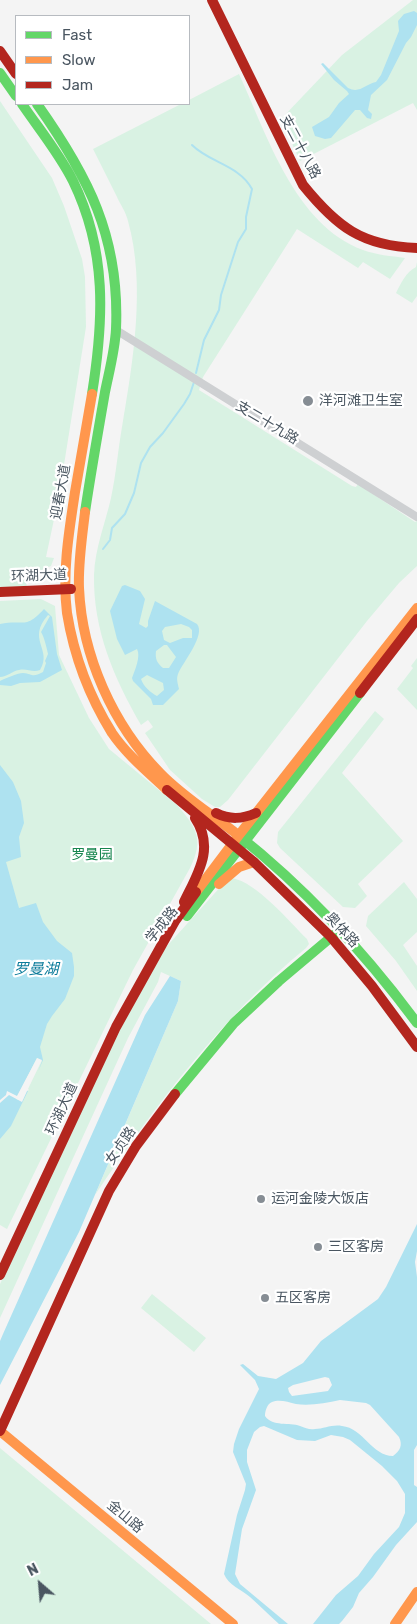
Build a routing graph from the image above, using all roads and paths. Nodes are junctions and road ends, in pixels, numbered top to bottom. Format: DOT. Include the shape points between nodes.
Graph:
graph roads {
  1 [pos="212,0"];
  2 [pos="0,51"];
  3 [pos="15,73"];
  4 [pos="0,74"];
  5 [pos="15,95"];
  6 [pos="23,105"];
  7 [pos="38,105"];
  8 [pos="417,248"];
  9 [pos="116,330"];
  10 [pos="417,517"];
  11 [pos="69,531"];
  12 [pos="82,534"];
  13 [pos="79,588"];
  14 [pos="66,589"];
  15 [pos="0,592"];
  16 [pos="417,608"];
  17 [pos="417,619"];
  18 [pos="85,636"];
  19 [pos="72,638"];
  20 [pos="185,800"];
  21 [pos="260,816"];
  22 [pos="243,838"];
  23 [pos="236,847"];
  24 [pos="263,855"];
  25 [pos="254,862"];
  26 [pos="177,924"];
  27 [pos="341,929"];
  28 [pos="331,937"];
  29 [pos="155,956"];
  30 [pos="417,1023"];
  31 [pos="417,1047"];
  32 [pos="0,1275"];
  33 [pos="0,1431"];
  34 [pos="417,1592"];
  35 [pos="233,1624"];
  36 [pos="395,1624"];
  1 -- 8 [label="main road, 支二十八路" via="302,185 316,202 339,224 375,243"];
  2 -- 3 [label="main road"];
  4 -- 5 [label="main road"];
  6 -- 11 [label="main road, 迎春大道" via="73,181 98,258 102,294 99,350"];
  7 -- 9 [label="main road, 迎春大道" via="73,155 100,212 112,262"];
  9 -- 10 [label="street, 支二十九路"];
  9 -- 12 [label="main road, 迎春大道"];
  11 -- 12 [label="main road"];
  11 -- 14 [label="main road, 迎春大道"];
  12 -- 13 [label="main road, 迎春大道"];
  13 -- 14 [label="main road, 环湖大道"];
  13 -- 18 [label="main road, 迎春大道"];
  14 -- 15 [label="main road, 环湖大道"];
  14 -- 19 [label="main road, 迎春大道"];
  16 -- 21 [label="main road, 学成路"];
  17 -- 21 [label="main road, 学成路"];
  18 -- 19 [label="main road"];
  18 -- 20 [label="main road, 迎春大道" via="100,683 122,724"];
  19 -- 20 [label="main road, 迎春大道" via="86,683 113,734 130,755"];
  20 -- 21 [label="main road" via="222,817"];
  20 -- 22 [label="main road, 迎春大道"];
  20 -- 23 [label="main road, 迎春大道"];
  20 -- 26 [label="main road" via="206,836 206,852"];
  21 -- 22 [label="main road, 学成路"];
  21 -- 24 [label="main road" via="258,843"];
  22 -- 23 [label="main road, 学成路"];
  22 -- 24 [label="main road, 奥体路"];
  23 -- 25 [label="main road, 奥体路"];
  23 -- 26 [label="main road, 学成路"];
  24 -- 27 [label="main road, 奥体路"];
  25 -- 26 [label="main road" via="238,867"];
  25 -- 28 [label="main road, 奥体路"];
  26 -- 29 [label="main road, 学成路"];
  27 -- 28 [label="main road, 女贞路"];
  27 -- 30 [label="main road, 奥体路"];
  28 -- 31 [label="main road, 奥体路"];
  28 -- 33 [label="main road, 女贞路" via="234,1023 182,1085 131,1154 100,1210"];
  29 -- 32 [label="main road, 环湖大道" via="116,1027"];
  33 -- 35 [label="main road, 金山路"];
  34 -- 36 [label="main road"];
}
